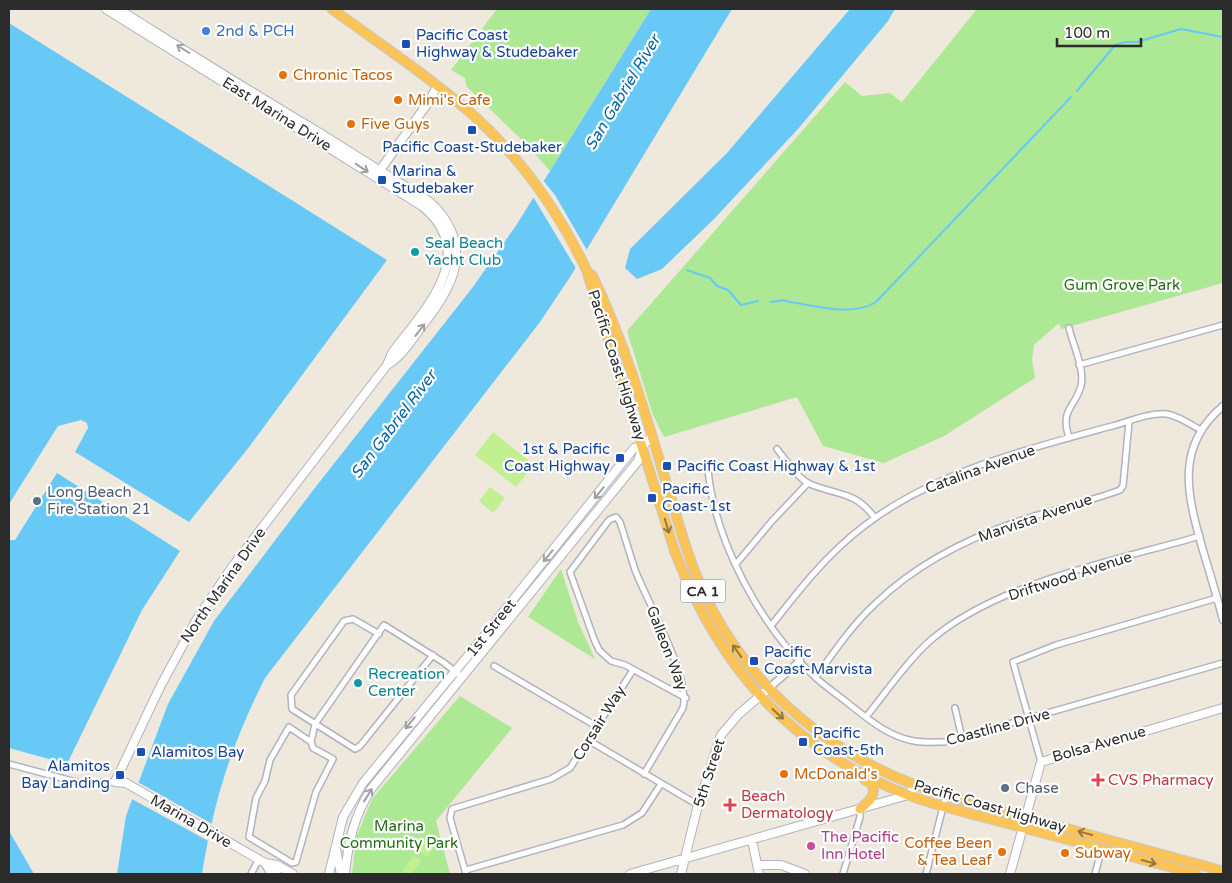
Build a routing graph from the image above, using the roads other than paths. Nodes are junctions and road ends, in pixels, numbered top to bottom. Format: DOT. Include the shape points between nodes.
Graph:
graph roads {
  1 [pos="106,9"];
  2 [pos="118,9"];
  3 [pos="332,9"];
  4 [pos="437,86"];
  5 [pos="378,173"];
  6 [pos="444,225"];
  7 [pos="588,272"];
  8 [pos="1223,325"];
  9 [pos="1069,328"];
  10 [pos="1079,365"];
  11 [pos="1223,406"];
  12 [pos="1129,422"];
  13 [pos="1201,430"];
  14 [pos="651,437"];
  15 [pos="1069,438"];
  16 [pos="643,446"];
  17 [pos="777,449"];
  18 [pos="708,468"];
  19 [pos="808,484"];
  20 [pos="875,518"];
  21 [pos="1200,536"];
  22 [pos="736,564"];
  23 [pos="1217,598"];
  24 [pos="1223,620"];
  25 [pos="771,626"];
  26 [pos="379,634"];
  27 [pos="433,655"];
  28 [pos="800,661"];
  29 [pos="1223,663"];
  30 [pos="494,666"];
  31 [pos="633,670"];
  32 [pos="455,671"];
  33 [pos="462,677"];
  34 [pos="816,677"];
  35 [pos="768,689"];
  36 [pos="760,696"];
  37 [pos="686,698"];
  38 [pos="954,708"];
  39 [pos="1223,708"];
  40 [pos="866,718"];
  41 [pos="1029,719"];
  42 [pos="804,722"];
  43 [pos="315,724"];
  44 [pos="596,726"];
  45 [pos="797,731"];
  46 [pos="962,738"];
  47 [pos="588,740"];
  48 [pos="311,742"];
  49 [pos="831,755"];
  50 [pos="1041,762"];
  51 [pos="9,764"];
  52 [pos="644,774"];
  53 [pos="115,782"];
  54 [pos="661,784"];
  55 [pos="916,785"];
  56 [pos="908,795"];
  57 [pos="946,795"];
  58 [pos="698,805"];
  59 [pos="944,806"];
  60 [pos="860,809"];
  61 [pos="1024,817"];
  62 [pos="1022,827"];
  63 [pos="1105,839"];
  64 [pos="752,840"];
  65 [pos="336,844"];
  66 [pos="1102,849"];
  67 [pos="271,852"];
  68 [pos="685,859"];
  69 [pos="262,861"];
  70 [pos="758,865"];
  71 [pos="1223,871"];
  72 [pos="466,872"];
  73 [pos="251,874"];
  74 [pos="276,874"];
  75 [pos="293,874"];
  76 [pos="329,874"];
  77 [pos="341,874"];
  78 [pos="345,874"];
  79 [pos="630,874"];
  80 [pos="681,874"];
  81 [pos="759,874"];
  82 [pos="805,874"];
  83 [pos="843,874"];
  84 [pos="926,874"];
  85 [pos="1010,874"];
  86 [pos="1095,874"];
  87 [pos="1196,874"];
  1 -- 5 [label="main road, East Marina Drive, one-way"];
  5 -- 2 [label="main road, East Marina Drive, one-way"];
  3 -- 4 [label="highway, CA 1"];
  4 -- 5 [label="main road"];
  4 -- 7 [label="highway, CA 1" via="491,133 531,180 556,215"];
  5 -- 6 [label="main road, East Marina Drive"];
  6 -- 53 [label="main road, North Marina Drive" via="448,254 443,282 387,365 196,619"];
  7 -- 14 [label="highway, Pacific Coast Highway / CA 1" via="618,333"];
  7 -- 16 [label="highway, Pacific Coast Highway / CA 1"];
  8 -- 10 [label="street"];
  9 -- 10 [label="street"];
  10 -- 15 [label="street" via="1080,386 1066,418"];
  11 -- 13 [label="street"];
  12 -- 13 [label="street, Catalina Avenue" via="1166,414"];
  12 -- 15 [label="street, Catalina Avenue"];
  12 -- 34 [label="street, Marvista Avenue" via="1120,490 1021,520 938,555 875,604 848,632"];
  13 -- 21 [label="street" via="1192,454 1188,480"];
  14 -- 16 [label="main road, 1st Street"];
  35 -- 14 [label="highway, Pacific Coast Highway / CA 1, one-way" via="726,634 696,577"];
  15 -- 20 [label="street, Catalina Avenue" via="962,473 916,493"];
  16 -- 32 [label="main road, 1st Street, one-way" via="634,448"];
  16 -- 33 [label="main road, 1st Street" via="638,461"];
  16 -- 36 [label="highway, Pacific Coast Highway / CA 1, one-way" via="689,589 720,646"];
  17 -- 19 [label="street"];
  18 -- 22 [label="street, Coastline Drive" via="718,514"];
  19 -- 20 [label="street" via="864,504"];
  19 -- 22 [label="street"];
  20 -- 25 [label="street, Catalina Avenue" via="817,569"];
  21 -- 23 [label="street"];
  21 -- 40 [label="street, Driftwood Avenue" via="1028,586 956,621 910,662"];
  22 -- 25 [label="street, Coastline Drive"];
  23 -- 24 [label="street"];
  23 -- 41 [label="street" via="1056,645 1013,662"];
  25 -- 28 [label="street, Coastline Drive"];
  26 -- 27 [label="street" via="384,625"];
  26 -- 43 [label="street"];
  26 -- 43 [label="street" via="348,619 317,659 291,696 290,703 292,709"];
  27 -- 32 [label="street"];
  27 -- 43 [label="street" via="359,748 355,749"];
  28 -- 34 [label="street, Coastline Drive"];
  28 -- 35 [label="street"];
  29 -- 41 [label="street, Coastline Drive"];
  30 -- 44 [label="street"];
  31 -- 37 [label="street"];
  31 -- 37 [label="street, Galleon Way" via="611,661 599,650 570,572 609,520 616,517"];
  31 -- 44 [label="street, Corsair Way"];
  32 -- 33 [label="street"];
  32 -- 65 [label="main road, 1st Street, one-way" via="352,798 343,816"];
  78 -- 33 [label="main road, 1st Street, one-way" via="348,841 364,800"];
  34 -- 40 [label="street, Coastline Drive"];
  35 -- 36 [label="main road, 5th Street"];
  35 -- 42 [label="highway, Pacific Coast Highway / CA 1"];
  36 -- 45 [label="highway, Pacific Coast Highway / CA 1, one-way"];
  36 -- 58 [label="main road, 5th Street" via="720,735"];
  37 -- 52 [label="street, Galleon Way"];
  38 -- 46 [label="street"];
  39 -- 50 [label="main road, Bolsa Avenue"];
  40 -- 46 [label="street, Coastline Drive" via="890,733 913,741 945,742"];
  41 -- 46 [label="street, Coastline Drive"];
  41 -- 50 [label="street"];
  42 -- 45 [label="highway"];
  42 -- 55 [label="highway, Pacific Coast Highway / CA 1" via="852,755"];
  43 -- 48 [label="street"];
  44 -- 47 [label="street, Corsair Way"];
  45 -- 49 [label="highway, Pacific Coast Highway / CA 1"];
  47 -- 52 [label="street"];
  47 -- 72 [label="street, Corsair Way" via="570,768 556,776 456,806 450,812"];
  48 -- 67 [label="street" via="313,748 332,761 316,792 301,851 296,862 292,863"];
  48 -- 67 [label="street" via="288,728 270,760 265,781 256,798 249,837"];
  49 -- 56 [label="highway, Pacific Coast Highway / CA 1"];
  49 -- 60 [label="highway" via="836,763 873,786 872,796"];
  50 -- 61 [label="main road, Bolsa Avenue"];
  51 -- 53 [label="street" via="80,783"];
  52 -- 54 [label="street"];
  53 -- 69 [label="main road, Marina Drive" via="126,783"];
  54 -- 58 [label="street"];
  54 -- 72 [label="street" via="642,813 623,825"];
  55 -- 56 [label="main road"];
  55 -- 57 [label="highway, Pacific Coast Highway / CA 1"];
  56 -- 59 [label="highway, Pacific Coast Highway / CA 1"];
  56 -- 60 [label="main road"];
  57 -- 59 [label="street"];
  57 -- 61 [label="highway, Pacific Coast Highway / CA 1"];
  58 -- 68 [label="main road, 5th Street"];
  59 -- 62 [label="highway, Pacific Coast Highway / CA 1"];
  59 -- 84 [label="street"];
  60 -- 64 [label="main road"];
  60 -- 83 [label="street"];
  61 -- 62 [label="main road, Bolsa Avenue"];
  63 -- 61 [label="highway, Pacific Coast Highway / CA 1, one-way"];
  62 -- 66 [label="highway, Pacific Coast Highway / CA 1"];
  62 -- 85 [label="main road, Bolsa Avenue"];
  63 -- 66 [label="street"];
  63 -- 71 [label="highway, Pacific Coast Highway / CA 1"];
  64 -- 68 [label="main road"];
  64 -- 70 [label="main road"];
  65 -- 76 [label="main road"];
  65 -- 77 [label="main road, 1st Street"];
  66 -- 86 [label="street"];
  66 -- 87 [label="highway, Pacific Coast Highway / CA 1, one-way"];
  67 -- 69 [label="street"];
  68 -- 79 [label="main road"];
  68 -- 80 [label="main road, 5th Street"];
  69 -- 73 [label="street"];
  69 -- 74 [label="main road, Marina Drive"];
  69 -- 75 [label="main road, Marina Drive"];
  70 -- 81 [label="main road"];
  70 -- 82 [label="main road" via="781,865"];
}
